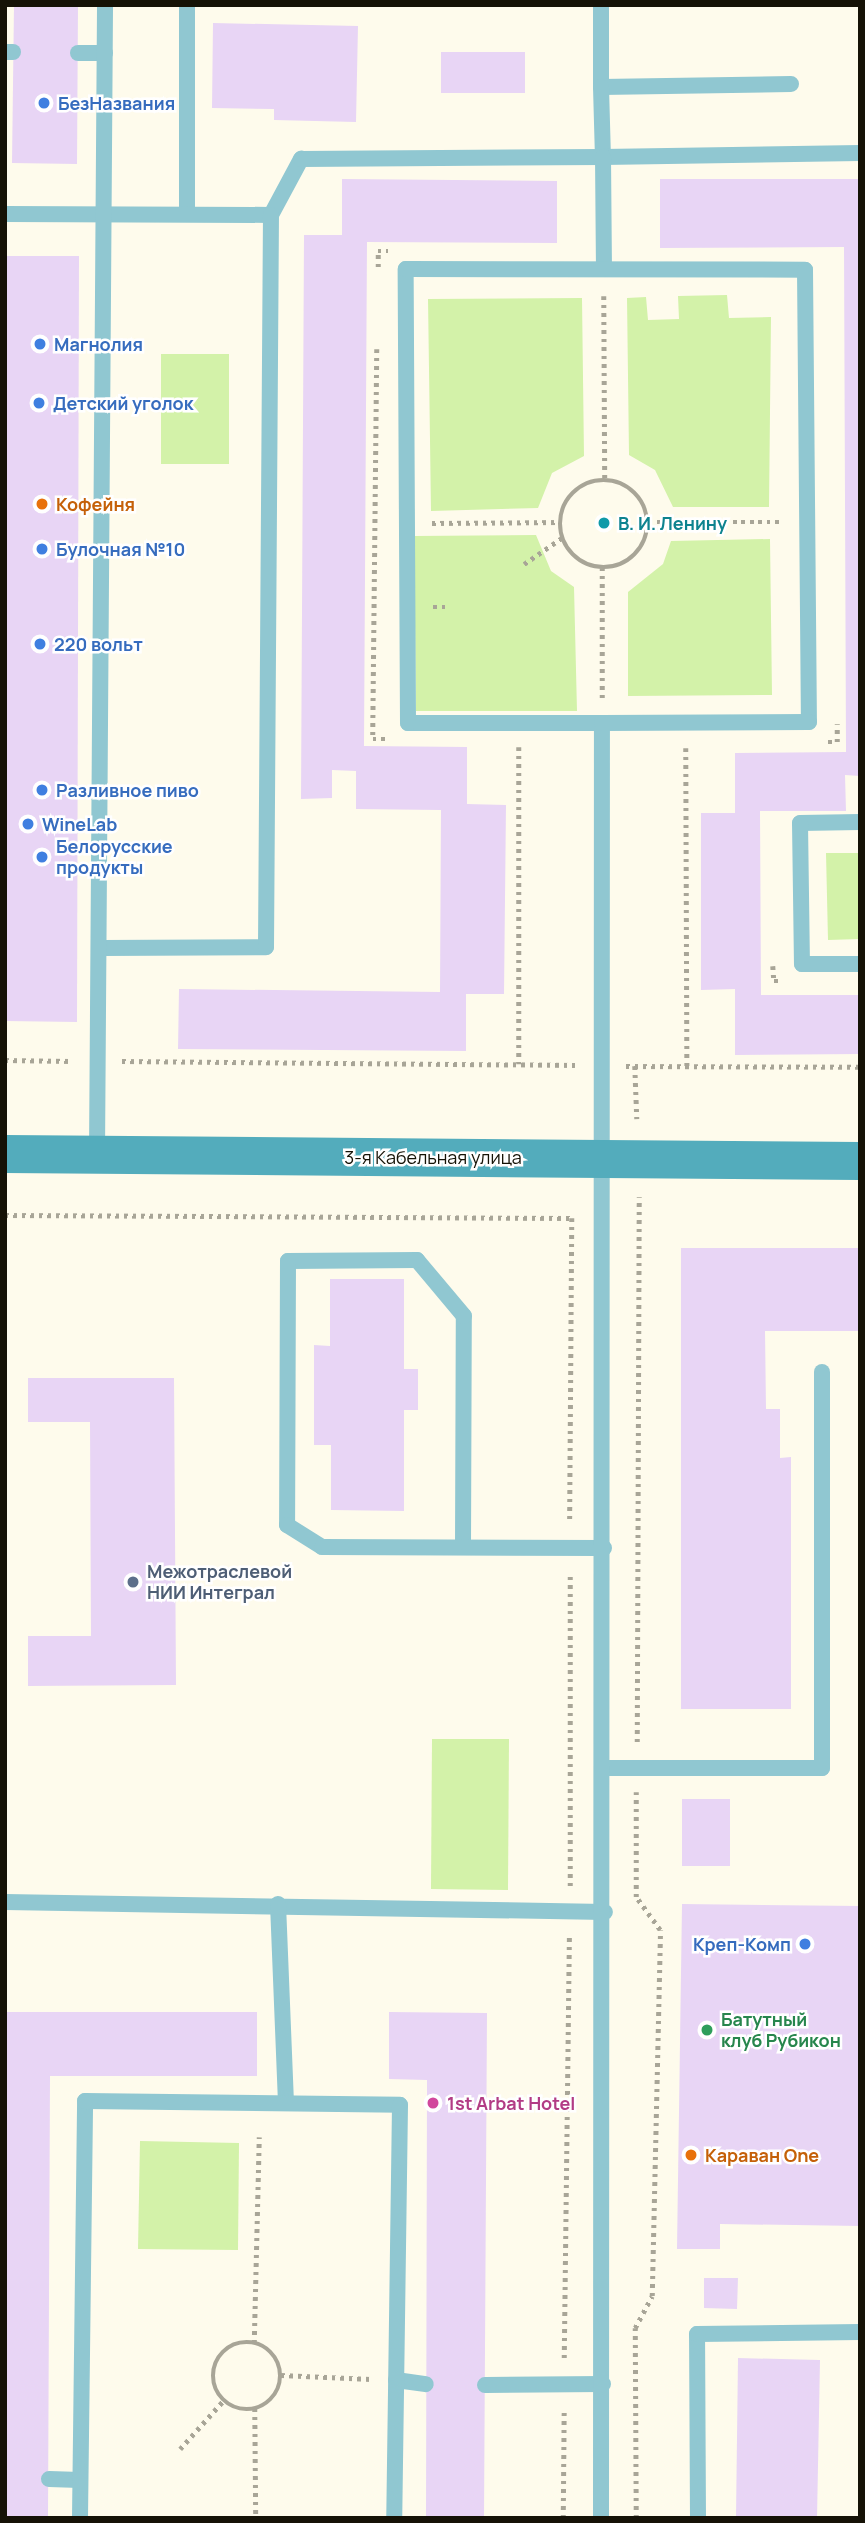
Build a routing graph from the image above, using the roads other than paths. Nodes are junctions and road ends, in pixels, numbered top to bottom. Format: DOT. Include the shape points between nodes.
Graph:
graph roads {
  1 [pos="105,5"];
  2 [pos="187,5"];
  3 [pos="601,5"];
  4 [pos="78,53"];
  5 [pos="105,53"];
  6 [pos="791,84"];
  7 [pos="601,88"];
  8 [pos="860,153"];
  9 [pos="603,157"];
  10 [pos="103,213"];
  11 [pos="5,214"];
  12 [pos="187,214"];
  13 [pos="271,215"];
  14 [pos="604,269"];
  15 [pos="602,723"];
  16 [pos="860,822"];
  17 [pos="102,948"];
  18 [pos="860,964"];
  19 [pos="5,1154"];
  20 [pos="96,1155"];
  21 [pos="603,1157"];
  22 [pos="860,1161"];
  23 [pos="822,1373"];
  24 [pos="463,1548"];
  25 [pos="604,1548"];
  26 [pos="605,1768"];
  27 [pos="5,1902"];
  28 [pos="278,1904"];
  29 [pos="605,1912"];
  30 [pos="286,2103"];
  31 [pos="860,2333"];
  32 [pos="396,2380"];
  33 [pos="426,2384"];
  34 [pos="603,2384"];
  35 [pos="485,2385"];
  36 [pos="49,2479"];
  37 [pos="80,2480"];
  38 [pos="80,2518"];
  39 [pos="394,2518"];
  40 [pos="601,2518"];
  41 [pos="698,2518"];
  1 -- 5 [label="lane"];
  2 -- 12 [label="lane"];
  3 -- 7 [label="lane"];
  4 -- 5 [label="lane"];
  5 -- 10 [label="lane"];
  6 -- 7 [label="lane"];
  7 -- 9 [label="lane"];
  8 -- 9 [label="lane"];
  9 -- 13 [label="lane" via="301,159"];
  9 -- 14 [label="lane"];
  10 -- 11 [label="lane"];
  10 -- 12 [label="lane"];
  10 -- 17 [label="lane"];
  12 -- 13 [label="lane"];
  13 -- 17 [label="lane" via="266,947"];
  14 -- 15 [label="lane" via="406,269 408,723"];
  14 -- 15 [label="lane" via="805,270 809,722"];
  15 -- 21 [label="lane"];
  16 -- 18 [label="lane" via="800,823 802,964"];
  17 -- 20 [label="lane"];
  19 -- 20 [label="street, 3-я Кабельная улица"];
  20 -- 21 [label="street, 3-я Кабельная улица"];
  21 -- 22 [label="street, 3-я Кабельная улица"];
  21 -- 25 [label="lane"];
  23 -- 26 [label="lane" via="822,1768"];
  24 -- 24 [label="lane" via="322,1547 287,1525 288,1261 417,1260 464,1315"];
  24 -- 25 [label="lane"];
  25 -- 26 [label="lane"];
  26 -- 29 [label="lane"];
  27 -- 28 [label="lane"];
  28 -- 29 [label="lane"];
  28 -- 30 [label="lane"];
  29 -- 34 [label="lane"];
  30 -- 32 [label="lane" via="400,2105"];
  30 -- 37 [label="lane" via="85,2101"];
  31 -- 41 [label="lane" via="696,2334"];
  32 -- 33 [label="lane"];
  32 -- 39 [label="lane"];
  34 -- 35 [label="lane"];
  34 -- 40 [label="lane"];
  36 -- 37 [label="lane"];
  37 -- 38 [label="lane"];
}
